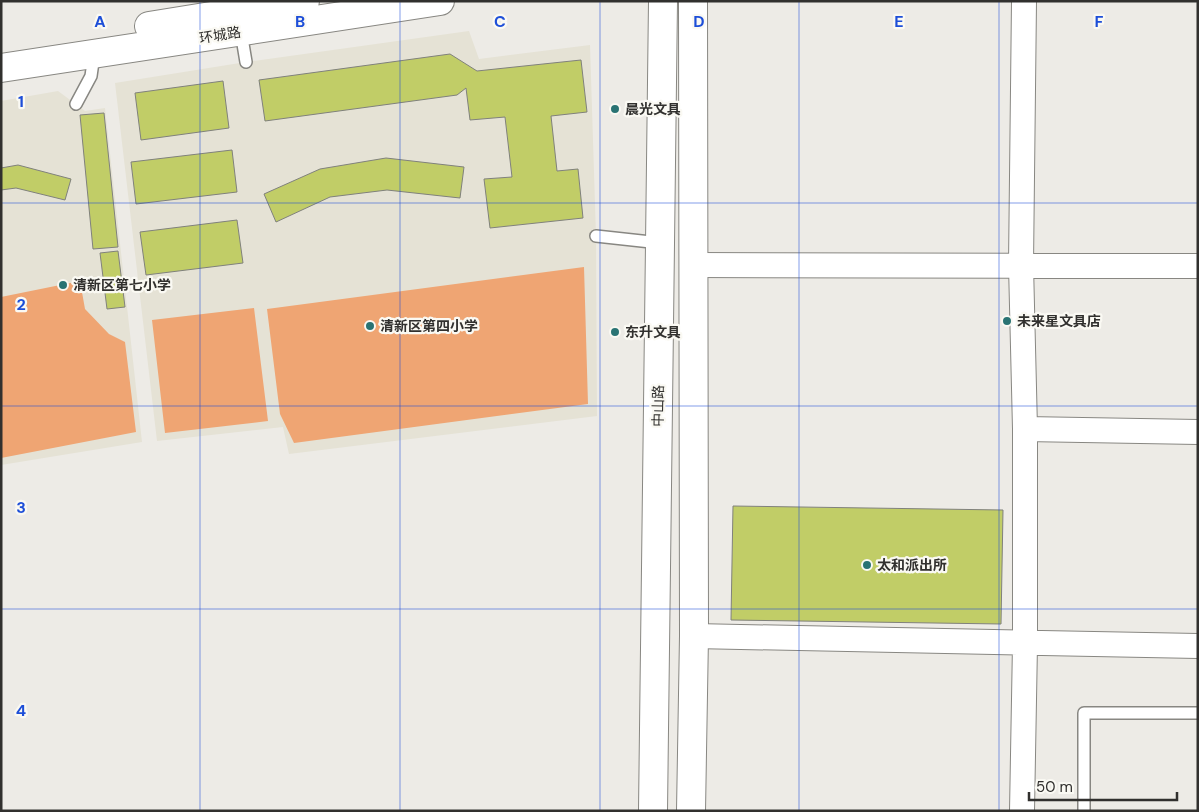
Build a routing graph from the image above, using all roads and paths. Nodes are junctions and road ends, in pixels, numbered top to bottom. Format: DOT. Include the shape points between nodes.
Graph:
graph roads {
  1 [pos="305,1"];
  2 [pos="440,1"];
  3 [pos="663,1"];
  4 [pos="693,1"];
  5 [pos="1024,1"];
  6 [pos="241,32"];
  7 [pos="1,50"];
  8 [pos="94,54"];
  9 [pos="246,62"];
  10 [pos="1,68"];
  11 [pos="76,104"];
  12 [pos="596,236"];
  13 [pos="660,243"];
  14 [pos="694,265"];
  15 [pos="1021,265"];
  16 [pos="1198,266"];
  17 [pos="1025,429"];
  18 [pos="1198,432"];
  19 [pos="694,636"];
  20 [pos="1025,644"];
  21 [pos="1198,646"];
  22 [pos="1198,713"];
  23 [pos="653,811"];
  24 [pos="691,811"];
  25 [pos="1022,811"];
  26 [pos="1084,811"];
  1 -- 7 [label="main road, 环城路"];
  2 -- 6 [label="main road, 环城路"];
  3 -- 13 [label="main road, 中山路"];
  4 -- 14 [label="main road"];
  5 -- 15 [label="street"];
  6 -- 8 [label="main road, 环城路"];
  6 -- 9 [label="lane"];
  8 -- 10 [label="main road, 环城路"];
  8 -- 11 [label="lane" via="91,76"];
  12 -- 13 [label="lane"];
  13 -- 23 [label="main road, 中山路"];
  14 -- 15 [label="street"];
  14 -- 19 [label="main road"];
  15 -- 16 [label="street"];
  15 -- 17 [label="street"];
  17 -- 18 [label="street"];
  17 -- 20 [label="street"];
  19 -- 20 [label="street"];
  19 -- 24 [label="main road"];
  20 -- 21 [label="street"];
  20 -- 25 [label="street"];
  22 -- 26 [label="lane" via="1084,713"];
}
